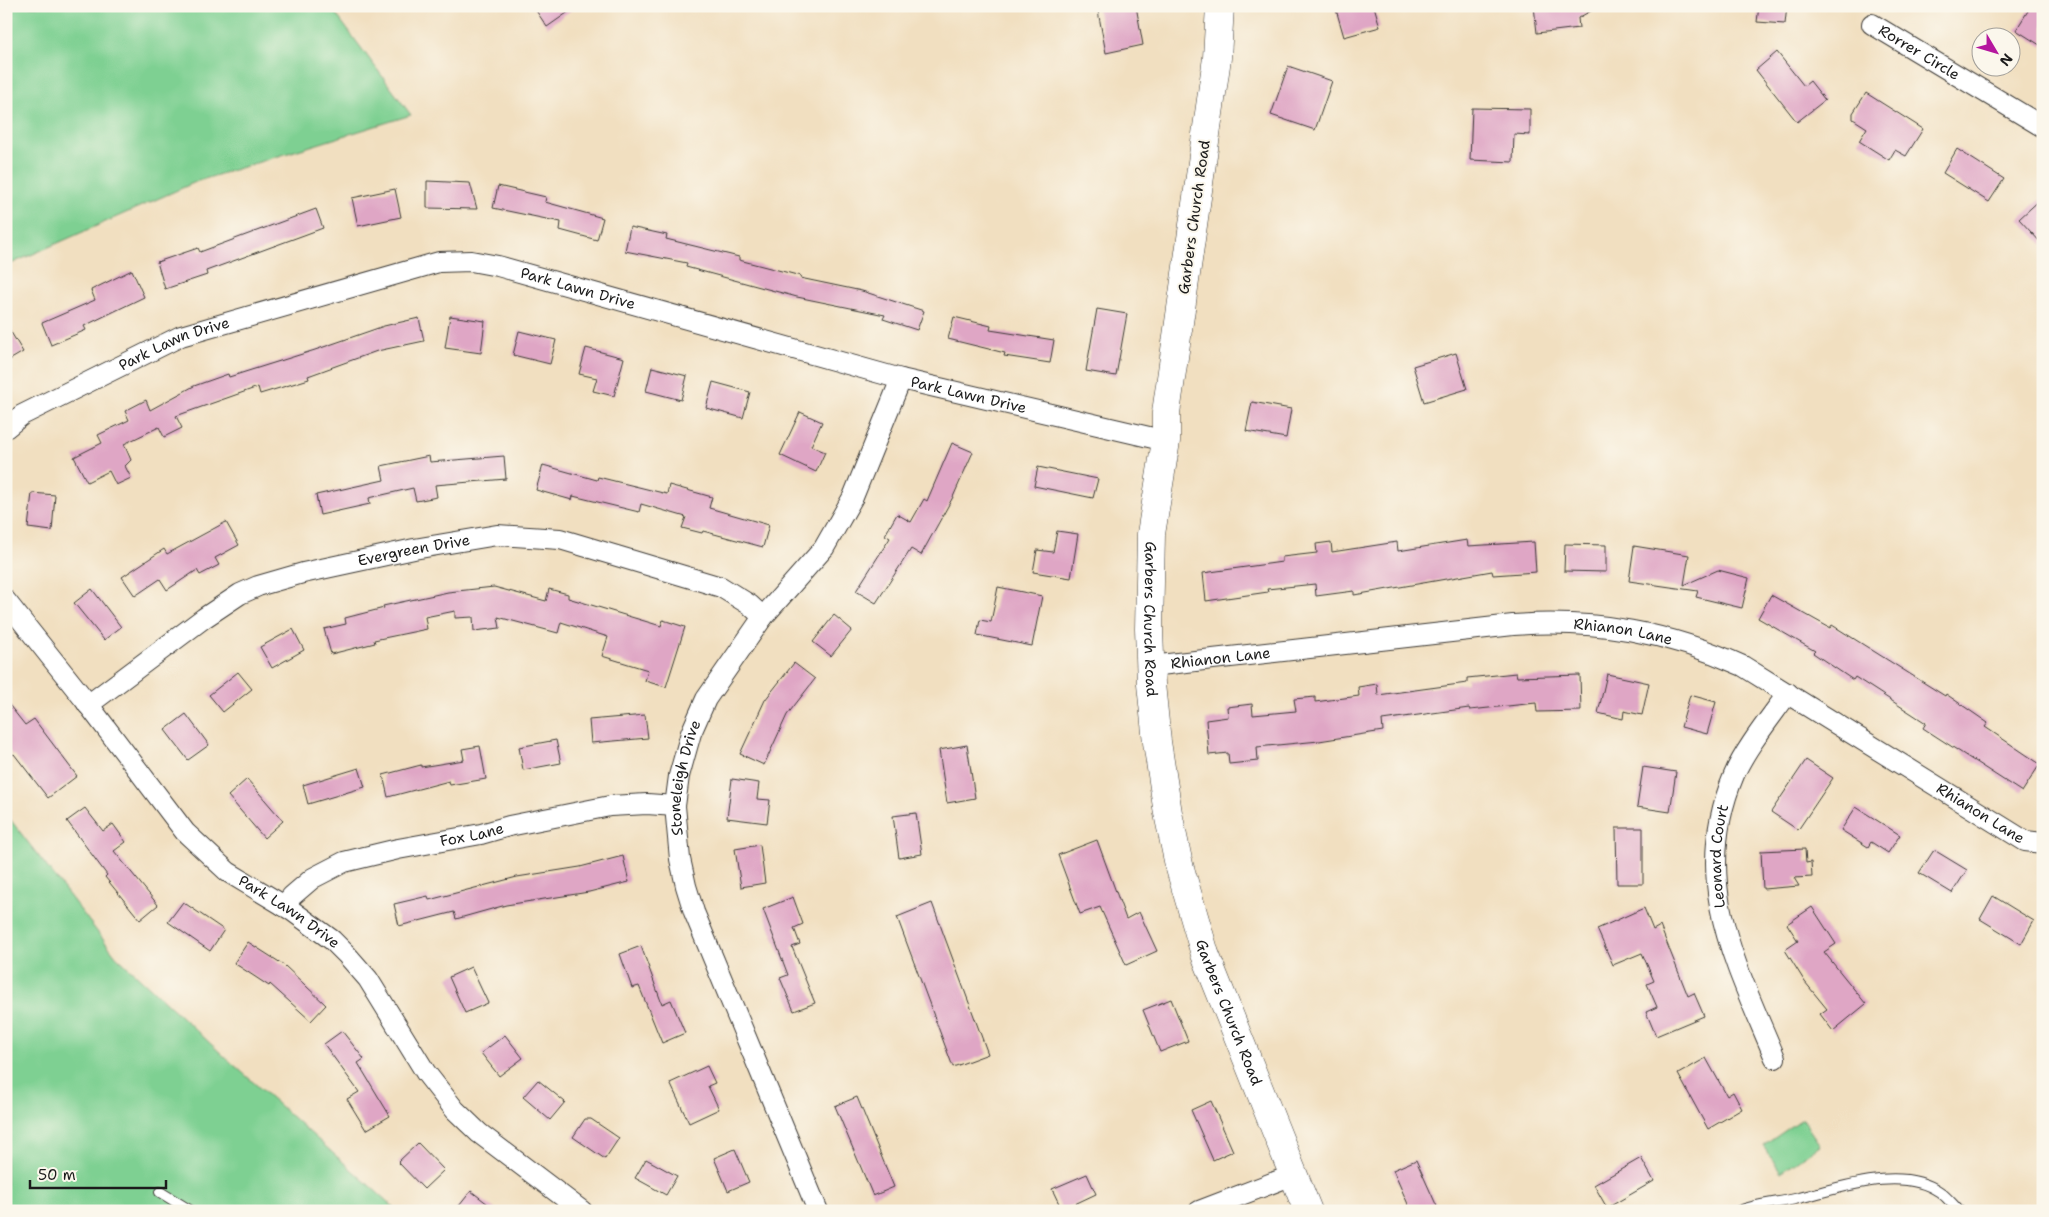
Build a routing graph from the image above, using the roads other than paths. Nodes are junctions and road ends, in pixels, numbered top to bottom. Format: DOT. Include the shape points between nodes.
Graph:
graph roads {
  1 [pos="1220,6"];
  2 [pos="1872,24"];
  3 [pos="2043,127"];
  4 [pos="901,379"];
  5 [pos="6,428"];
  6 [pos="1166,441"];
  7 [pos="6,601"];
  8 [pos="763,617"];
  9 [pos="1151,666"];
  10 [pos="1788,693"];
  11 [pos="88,705"];
  12 [pos="675,806"];
  13 [pos="2043,843"];
  14 [pos="284,906"];
  15 [pos="1775,1058"];
  16 [pos="1293,1175"];
  17 [pos="160,1192"];
  18 [pos="191,1211"];
  19 [pos="582,1211"];
  20 [pos="818,1211"];
  21 [pos="1199,1211"];
  22 [pos="1308,1211"];
  23 [pos="1739,1211"];
  24 [pos="1960,1211"];
  1 -- 6 [label="street, Garbers Church Road" via="1217,58 1169,396"];
  2 -- 3 [label="street, Rorrer Circle"];
  4 -- 5 [label="street, Park Lawn Drive" via="498,266 471,261 439,262 181,336 22,415"];
  4 -- 6 [label="street, Park Lawn Drive"];
  4 -- 8 [label="street, Stoneleigh Drive" via="853,497 824,548"];
  6 -- 9 [label="street, Garbers Church Road" via="1151,534"];
  7 -- 11 [label="street, Park Lawn Drive"];
  8 -- 11 [label="street, Evergreen Drive" via="721,587 560,539 497,535 303,572 258,586 204,618"];
  8 -- 12 [label="street, Stoneleigh Drive" via="706,699 684,755"];
  9 -- 10 [label="street, Rhianon Lane" via="1564,622 1622,628 1698,647 1743,666"];
  9 -- 16 [label="street, Garbers Church Road" via="1157,742 1167,804 1193,916 1208,963"];
  10 -- 13 [label="street, Rhianon Lane" via="2025,841"];
  10 -- 15 [label="street, Leonard Court" via="1734,774 1718,824 1715,859 1718,899 1728,940"];
  11 -- 14 [label="street, Park Lawn Drive" via="191,838 228,872"];
  12 -- 14 [label="street, Fox Lane" via="610,806 360,858 320,873 302,886"];
  12 -- 20 [label="street, Stoneleigh Drive" via="682,866 694,912"];
  14 -- 19 [label="street, Park Lawn Drive" via="332,940 359,968 426,1074 455,1110"];
  16 -- 21 [label="street"];
  16 -- 22 [label="street, Garbers Church Road"];
  17 -- 18 [label="lane"];
  23 -- 24 [label="lane" via="1847,1184 1899,1179 1920,1183 1939,1192"];
}
